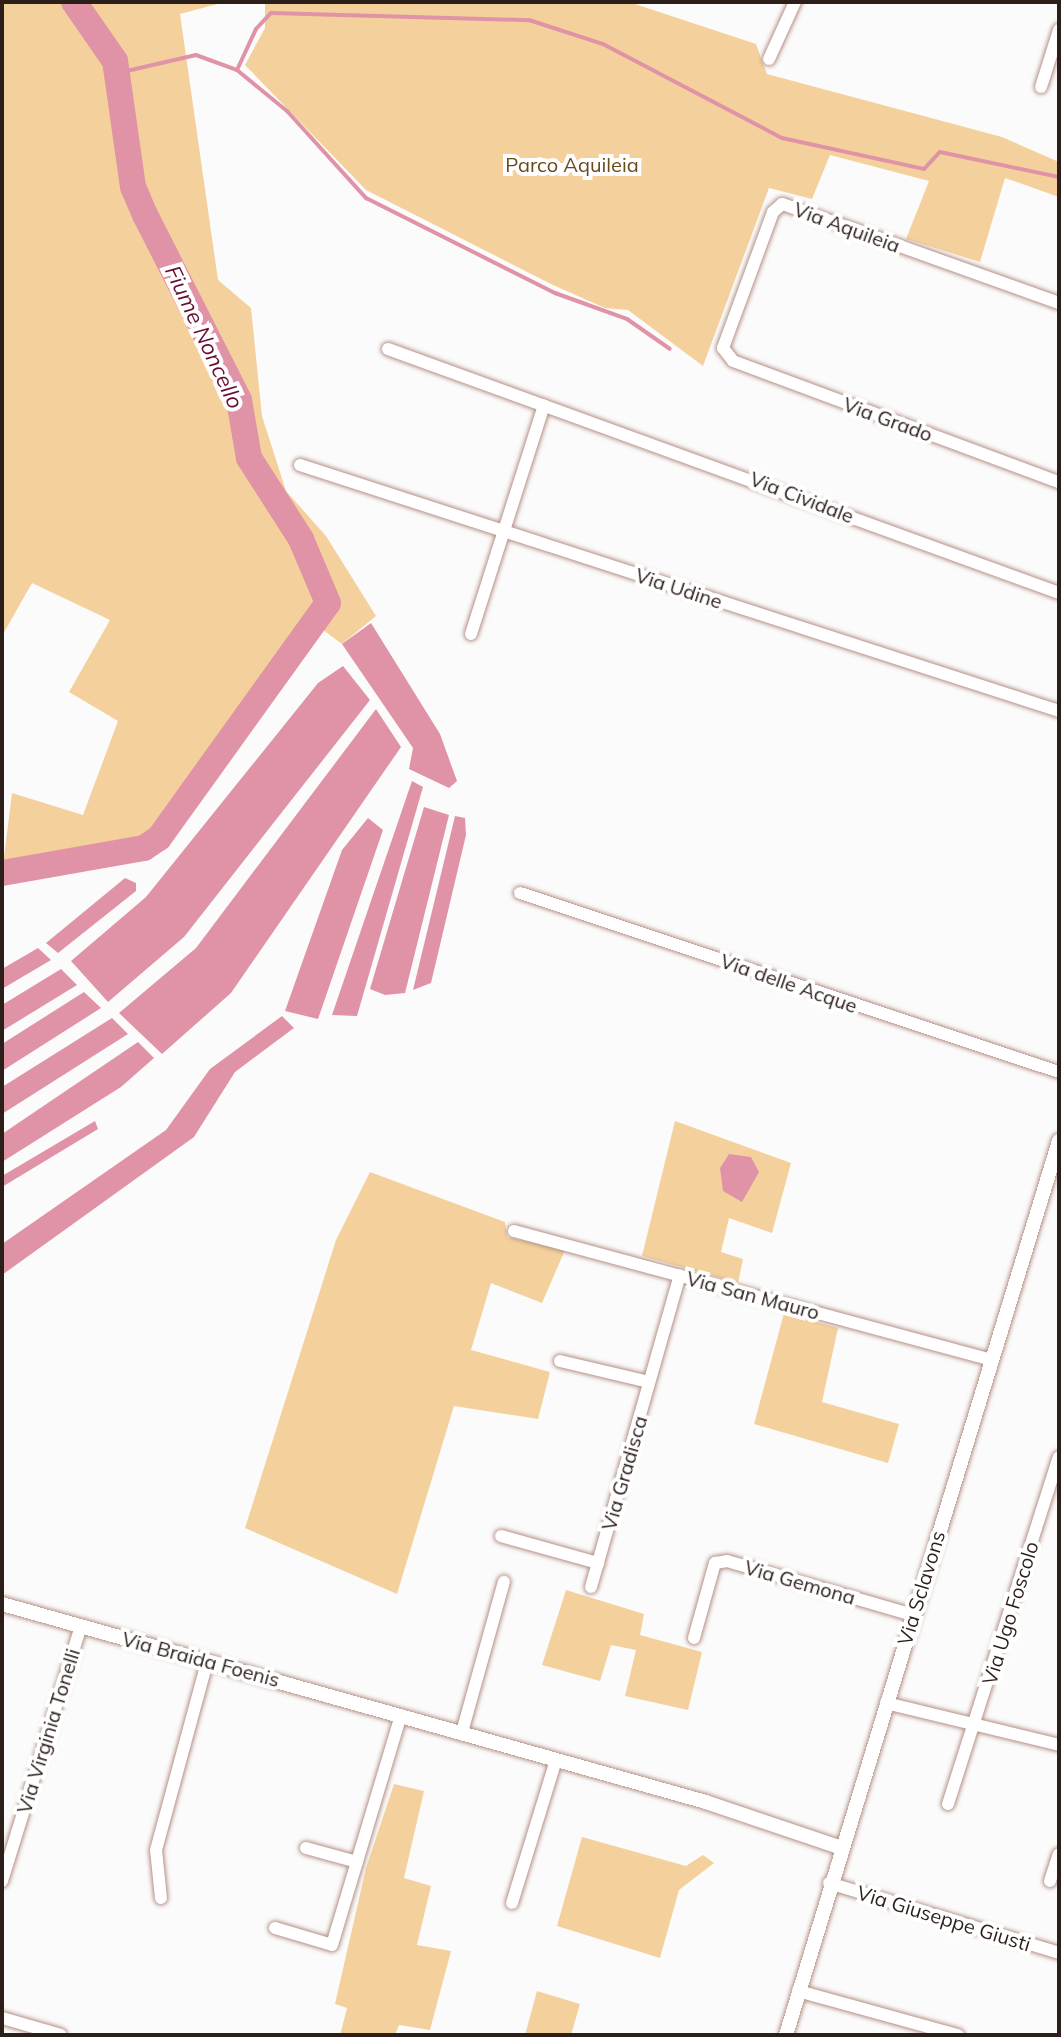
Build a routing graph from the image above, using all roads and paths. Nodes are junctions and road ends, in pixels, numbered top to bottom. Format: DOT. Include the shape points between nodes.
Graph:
graph roads {
  1 [pos="795,2"];
  2 [pos="1059,30"];
  3 [pos="769,59"];
  4 [pos="1041,87"];
  5 [pos="1059,303"];
  6 [pos="723,348"];
  7 [pos="388,349"];
  8 [pos="544,405"];
  9 [pos="300,465"];
  10 [pos="1059,482"];
  11 [pos="504,531"];
  12 [pos="1059,593"];
  13 [pos="471,634"];
  14 [pos="1059,711"];
  15 [pos="520,893"];
  16 [pos="1059,1072"];
  17 [pos="1059,1141"];
  18 [pos="514,1231"];
  19 [pos="680,1275"];
  20 [pos="992,1360"];
  21 [pos="560,1361"];
  22 [pos="649,1382"];
  23 [pos="1059,1457"];
  24 [pos="501,1536"];
  25 [pos="598,1563"];
  26 [pos="504,1582"];
  27 [pos="591,1587"];
  28 [pos="2,1604"];
  29 [pos="913,1615"];
  30 [pos="81,1626"];
  31 [pos="694,1638"];
  32 [pos="207,1662"];
  33 [pos="886,1703"];
  34 [pos="401,1715"];
  35 [pos="975,1724"];
  36 [pos="462,1732"];
  37 [pos="1059,1745"];
  38 [pos="556,1760"];
  39 [pos="948,1804"];
  40 [pos="839,1847"];
  41 [pos="306,1848"];
  42 [pos="1059,1854"];
  43 [pos="357,1862"];
  44 [pos="2,1881"];
  45 [pos="1050,1881"];
  46 [pos="829,1883"];
  47 [pos="161,1898"];
  48 [pos="512,1903"];
  49 [pos="275,1928"];
  50 [pos="1059,1953"];
  51 [pos="798,1991"];
  52 [pos="2,2018"];
  53 [pos="61,2035"];
  54 [pos="786,2035"];
  55 [pos="958,2035"];
  1 -- 3 [label="street"];
  2 -- 4 [label="street"];
  5 -- 6 [label="street, Via Aquileia" via="782,204 773,212"];
  6 -- 10 [label="street, Via Grado" via="733,361"];
  7 -- 8 [label="street, Via Cividale"];
  8 -- 11 [label="street"];
  8 -- 12 [label="street, Via Cividale"];
  9 -- 11 [label="street, Via Udine"];
  11 -- 13 [label="street"];
  11 -- 14 [label="street, Via Udine"];
  15 -- 16 [label="street, Via delle Acque"];
  17 -- 20 [label="street, Via Sclavons"];
  18 -- 19 [label="street, Via San Mauro"];
  19 -- 20 [label="street, Via San Mauro"];
  19 -- 22 [label="street, Via Gradisca"];
  20 -- 29 [label="street, Via Sclavons"];
  21 -- 22 [label="street"];
  22 -- 25 [label="street, Via Gradisca"];
  23 -- 35 [label="street, Via Ugo Foscolo"];
  24 -- 25 [label="street"];
  25 -- 27 [label="street, Via Gradisca"];
  26 -- 36 [label="street"];
  28 -- 30 [label="street, Via Braida Foenis"];
  29 -- 31 [label="street, Via Gemona" via="727,1561 715,1563"];
  29 -- 33 [label="street, Via Sclavons"];
  30 -- 32 [label="street, Via Braida Foenis"];
  30 -- 44 [label="street, Via Virginia Tonelli"];
  32 -- 34 [label="street, Via Braida Foenis"];
  32 -- 47 [label="street" via="156,1850"];
  33 -- 35 [label="street"];
  33 -- 40 [label="street, Via Sclavons"];
  34 -- 36 [label="street, Via Braida Foenis"];
  34 -- 43 [label="street"];
  35 -- 37 [label="street"];
  35 -- 39 [label="street, Via Ugo Foscolo"];
  36 -- 38 [label="street, Via Braida Foenis"];
  38 -- 40 [label="street, Via Braida Foenis"];
  38 -- 48 [label="street"];
  40 -- 46 [label="street, Via Sclavons"];
  41 -- 43 [label="street"];
  42 -- 45 [label="street"];
  43 -- 49 [label="street" via="332,1945"];
  46 -- 50 [label="street, Via Giuseppe Giusti"];
  46 -- 51 [label="street, Via Sclavons"];
  51 -- 54 [label="street, Via Sclavons"];
  51 -- 55 [label="street"];
  52 -- 53 [label="street"];
}
